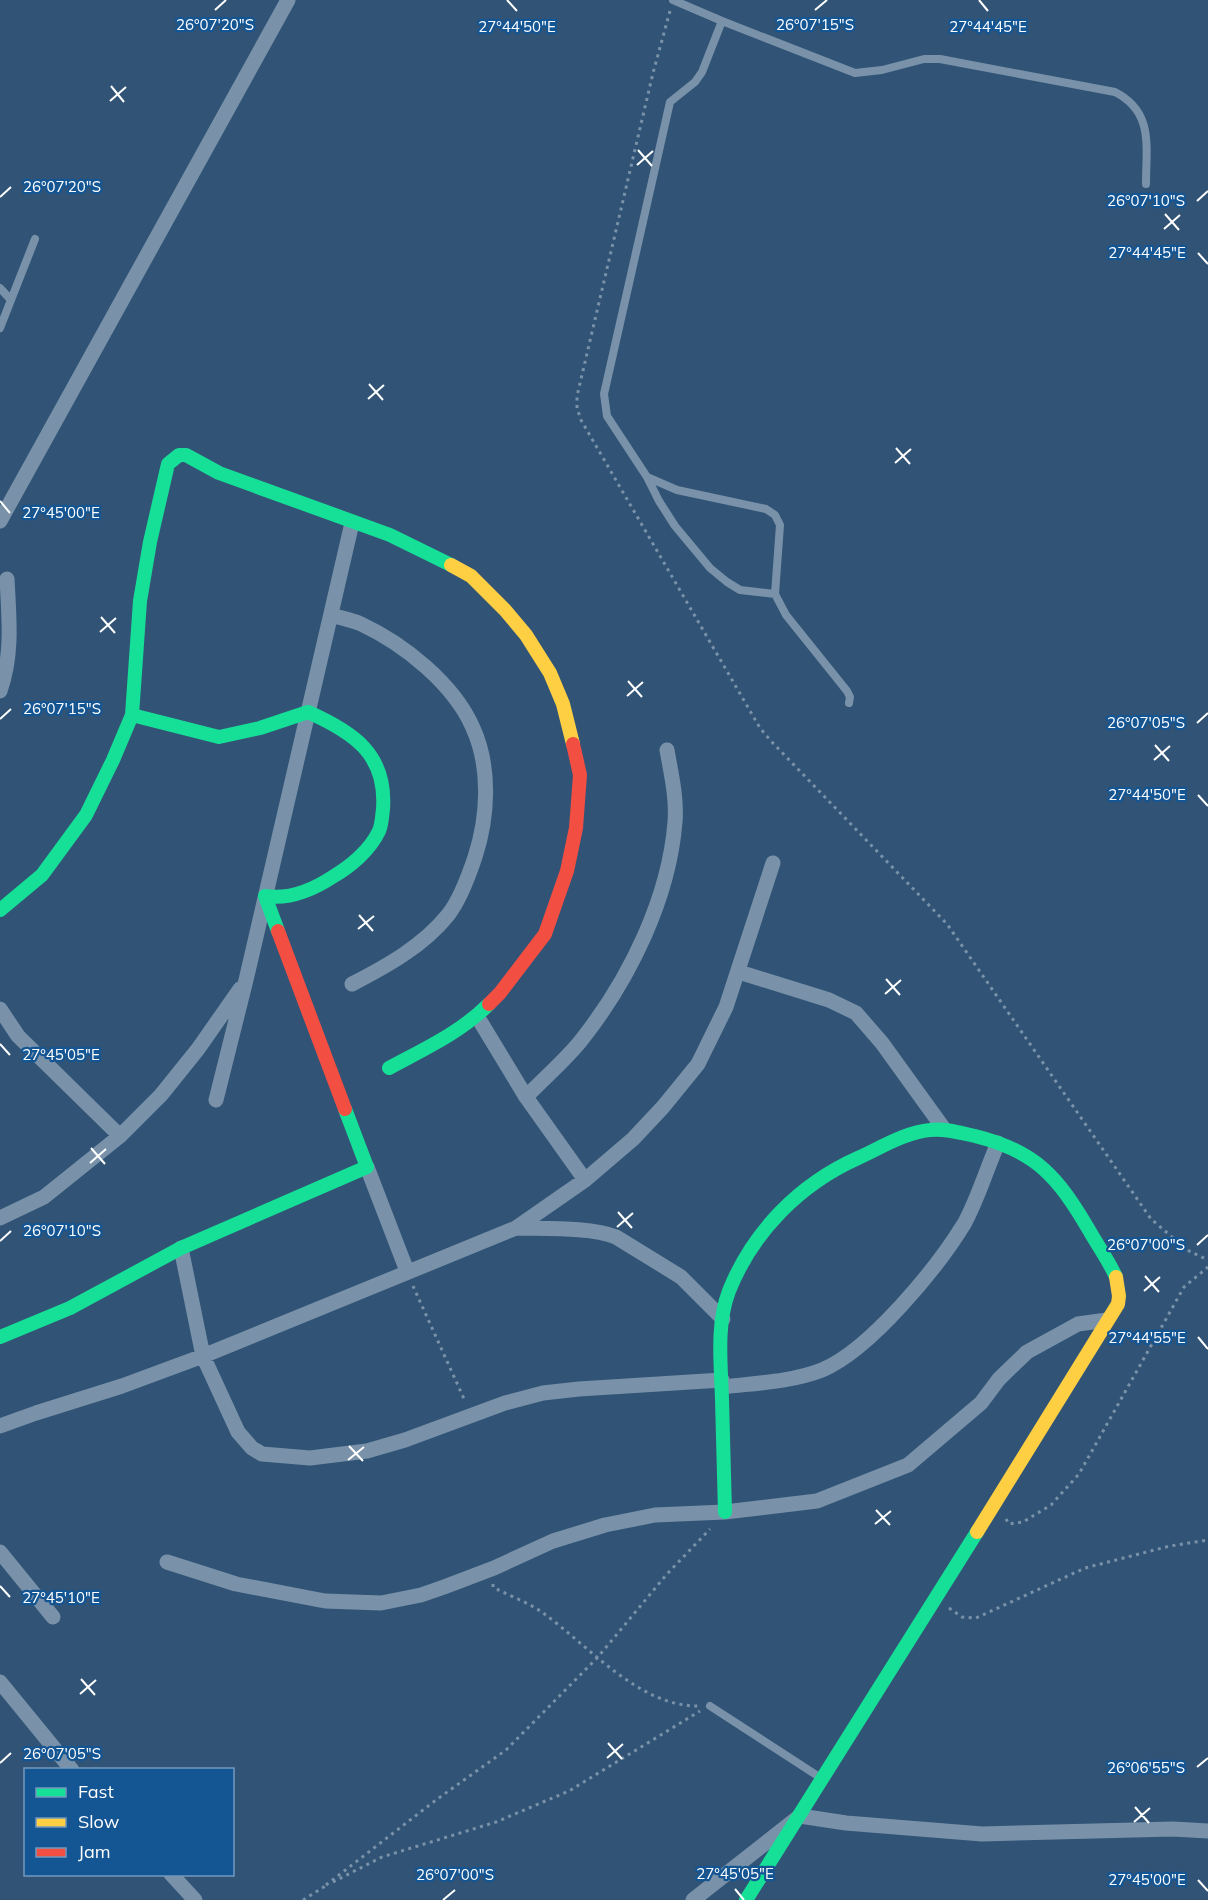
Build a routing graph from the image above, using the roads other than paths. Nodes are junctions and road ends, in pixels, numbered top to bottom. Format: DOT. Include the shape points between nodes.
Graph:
graph roads {
  1 [pos="288,0"];
  2 [pos="673,0"];
  3 [pos="722,21"];
  4 [pos="1146,184"];
  5 [pos="35,239"];
  6 [pos="0,288"];
  7 [pos="12,300"];
  8 [pos="0,328"];
  9 [pos="647,477"];
  10 [pos="0,521"];
  11 [pos="352,523"];
  12 [pos="7,579"];
  13 [pos="776,594"];
  14 [pos="331,615"];
  15 [pos="0,691"];
  16 [pos="849,703"];
  17 [pos="308,712"];
  18 [pos="132,715"];
  19 [pos="667,750"];
  20 [pos="773,863"];
  21 [pos="265,896"];
  22 [pos="0,910"];
  23 [pos="739,972"];
  24 [pos="246,980"];
  25 [pos="352,984"];
  26 [pos="0,1010"];
  27 [pos="477,1016"];
  28 [pos="389,1068"];
  29 [pos="526,1097"];
  30 [pos="216,1100"];
  31 [pos="944,1130"];
  32 [pos="120,1136"];
  33 [pos="998,1143"];
  34 [pos="367,1167"];
  35 [pos="585,1180"];
  36 [pos="0,1218"];
  37 [pos="516,1228"];
  38 [pos="181,1248"];
  39 [pos="406,1271"];
  40 [pos="723,1319"];
  41 [pos="1107,1320"];
  42 [pos="0,1337"];
  43 [pos="203,1356"];
  44 [pos="722,1384"];
  45 [pos="0,1426"];
  46 [pos="725,1512"];
  47 [pos="0,1552"];
  48 [pos="167,1562"];
  49 [pos="53,1617"];
  50 [pos="0,1682"];
  51 [pos="710,1706"];
  52 [pos="70,1768"];
  53 [pos="822,1778"];
  54 [pos="800,1816"];
  55 [pos="1208,1831"];
  56 [pos="172,1876"];
  57 [pos="195,1900"];
  58 [pos="693,1900"];
  59 [pos="746,1900"];
  1 -- 10 [label="street"];
  2 -- 3 [label="lane"];
  3 -- 4 [label="lane" via="855,73 924,59 940,60 1115,92 1129,99 1142,121"];
  3 -- 9 [label="lane" via="696,82 670,102 604,394 607,416"];
  5 -- 7 [label="lane"];
  6 -- 7 [label="lane"];
  7 -- 8 [label="lane"];
  9 -- 13 [label="lane" via="675,526 710,568 740,590"];
  9 -- 13 [label="lane" via="677,490 766,509 776,515 780,525"];
  11 -- 14 [label="street"];
  11 -- 18 [label="street" via="219,473 186,455 172,459 160,497 140,601"];
  11 -- 27 [label="street" via="390,535 471,576 526,635 550,673 563,704 580,775 576,828 567,871 545,934 500,993"];
  12 -- 15 [label="street" via="10,643"];
  13 -- 16 [label="lane" via="786,615 847,692"];
  14 -- 17 [label="street"];
  14 -- 25 [label="street" via="360,623 397,644 429,670 455,699 473,728 480,749 486,797 482,837 449,914 421,942"];
  17 -- 18 [label="street" via="219,737"];
  17 -- 21 [label="street"];
  17 -- 21 [label="street" via="335,723 369,752 381,774 380,829 367,848 329,880 292,895"];
  18 -- 22 [label="street" via="86,814 42,875"];
  19 -- 29 [label="street" via="675,821 669,862 634,959 614,996 582,1040"];
  20 -- 23 [label="street"];
  21 -- 24 [label="street"];
  21 -- 34 [label="street"];
  23 -- 31 [label="street" via="829,1000 856,1013"];
  23 -- 35 [label="street" via="698,1064 633,1138"];
  24 -- 30 [label="street"];
  24 -- 32 [label="street" via="161,1095"];
  26 -- 32 [label="street" via="18,1036"];
  27 -- 28 [label="street" via="451,1035"];
  27 -- 29 [label="street"];
  29 -- 35 [label="street"];
  31 -- 33 [label="street"];
  31 -- 40 [label="street" via="914,1135 851,1161 796,1198 747,1256 728,1295"];
  32 -- 36 [label="street" via="44,1197"];
  33 -- 41 [label="street" via="1024,1153 1045,1168 1082,1217 1120,1287 1119,1299"];
  33 -- 44 [label="street" via="965,1222 900,1306 849,1354 821,1370 788,1380"];
  34 -- 38 [label="street"];
  34 -- 39 [label="street"];
  35 -- 37 [label="street"];
  37 -- 39 [label="street"];
  37 -- 40 [label="street" via="616,1237 681,1276"];
  38 -- 42 [label="street" via="70,1308"];
  38 -- 43 [label="street"];
  39 -- 43 [label="street"];
  40 -- 44 [label="street"];
  41 -- 46 [label="street" via="1078,1324 1027,1352 981,1403 908,1465 817,1501"];
  41 -- 53 [label="street"];
  43 -- 44 [label="street" via="238,1432 252,1448 262,1454 310,1458 367,1451 505,1403 562,1390"];
  43 -- 45 [label="street"];
  44 -- 46 [label="street"];
  46 -- 48 [label="street" via="655,1515 605,1525 553,1541 421,1595 366,1604 325,1601 236,1584"];
  47 -- 49 [label="street"];
  50 -- 52 [label="street"];
  51 -- 53 [label="lane"];
  53 -- 54 [label="street"];
  54 -- 55 [label="street" via="982,1834"];
  54 -- 58 [label="street"];
  54 -- 59 [label="street"];
  56 -- 57 [label="street"];
}
